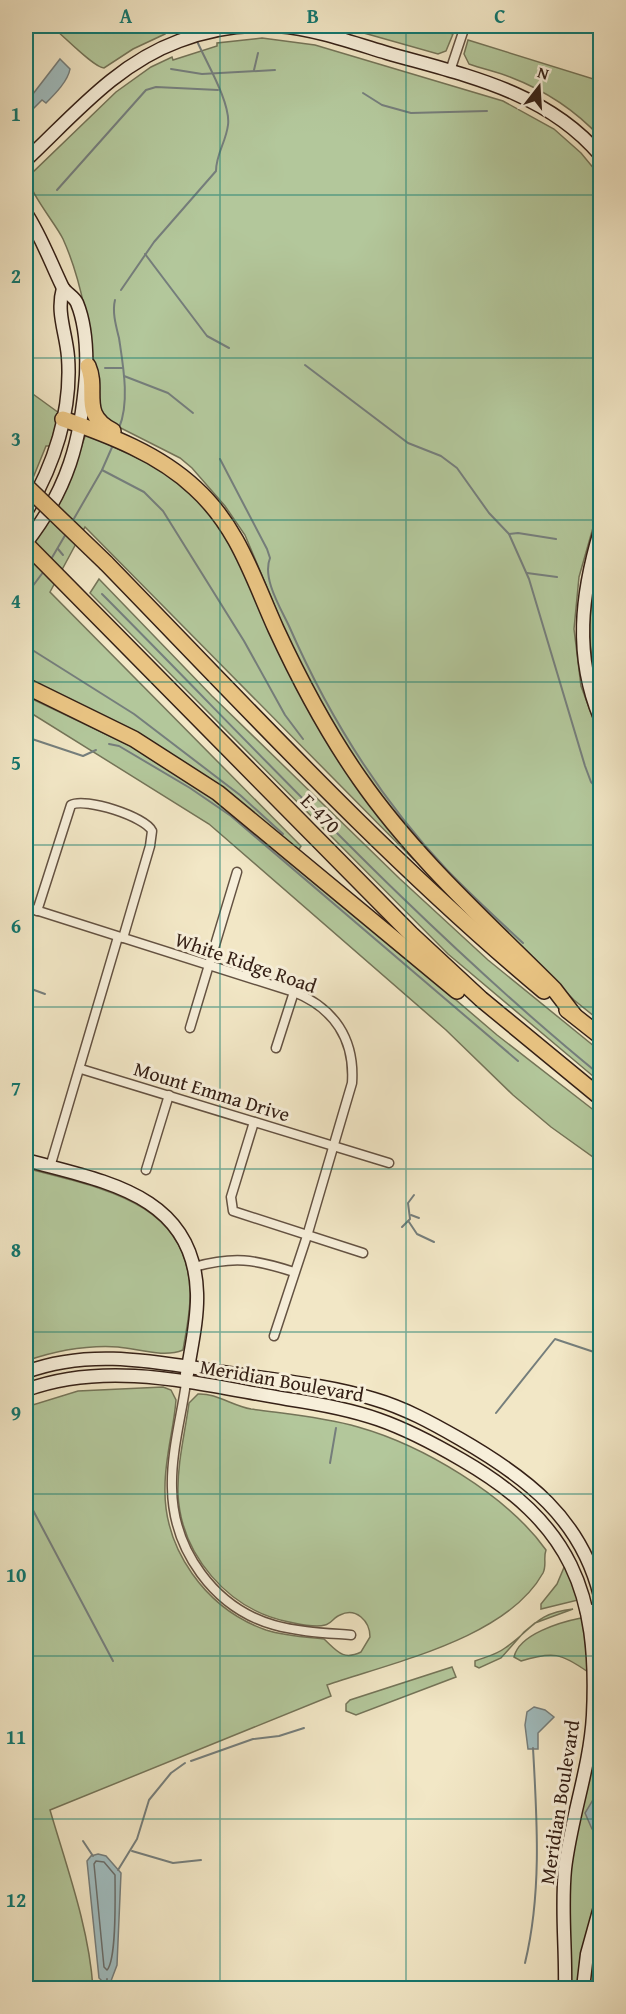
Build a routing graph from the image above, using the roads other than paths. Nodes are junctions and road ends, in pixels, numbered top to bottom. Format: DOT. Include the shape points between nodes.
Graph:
graph roads {
  1 [pos="465,26"];
  2 [pos="450,71"];
  3 [pos="600,156"];
  4 [pos="26,160"];
  5 [pos="26,213"];
  6 [pos="63,288"];
  7 [pos="88,366"];
  8 [pos="63,419"];
  9 [pos="81,425"];
  10 [pos="100,428"];
  11 [pos="26,486"];
  12 [pos="26,512"];
  13 [pos="600,531"];
  14 [pos="26,544"];
  15 [pos="33,558"];
  16 [pos="26,686"];
  17 [pos="600,718"];
  18 [pos="237,872"];
  19 [pos="26,908"];
  20 [pos="37,911"];
  21 [pos="121,938"];
  22 [pos="208,965"];
  23 [pos="294,992"];
  24 [pos="574,1015"];
  25 [pos="190,1028"];
  26 [pos="600,1036"];
  27 [pos="276,1048"];
  28 [pos="81,1069"];
  29 [pos="572,1075"];
  30 [pos="169,1095"];
  31 [pos="600,1097"];
  32 [pos="254,1122"];
  33 [pos="334,1146"];
  34 [pos="26,1160"];
  35 [pos="389,1163"];
  36 [pos="50,1167"];
  37 [pos="146,1170"];
  38 [pos="308,1236"];
  39 [pos="363,1253"];
  40 [pos="194,1267"];
  41 [pos="294,1272"];
  42 [pos="274,1336"];
  43 [pos="188,1367"];
  44 [pos="26,1372"];
  45 [pos="186,1383"];
  46 [pos="26,1390"];
  47 [pos="587,1561"];
  48 [pos="600,1570"];
  49 [pos="600,1596"];
  50 [pos="600,1601"];
  51 [pos="586,1607"];
  52 [pos="600,1609"];
  53 [pos="351,1635"];
  54 [pos="600,1907"];
  55 [pos="565,1989"];
  56 [pos="583,1989"];
  1 -- 2 [label="street"];
  2 -- 3 [label="main road" via="534,101 569,125"];
  2 -- 4 [label="main road" via="301,29 258,26 213,31 168,45 138,60"];
  5 -- 6 [label="main road"];
  6 -- 7 [label="main road" via="76,300"];
  6 -- 8 [label="main road" via="58,305 68,363"];
  7 -- 9 [label="main road"];
  7 -- 10 [label="highway" via="92,408"];
  8 -- 9 [label="highway"];
  8 -- 12 [label="main road" via="49,466"];
  9 -- 10 [label="highway"];
  9 -- 14 [label="main road" via="59,490"];
  10 -- 24 [label="highway" via="141,448 194,486 216,509 235,536 308,694 361,780 416,849 554,989"];
  11 -- 24 [label="highway, E-470, bridge" via="410,871 501,955"];
  13 -- 17 [label="main road" via="586,586 582,627 586,672"];
  14 -- 15 [label="highway, E-470"];
  15 -- 29 [label="highway, E-470" via="84,604 411,934"];
  16 -- 29 [label="highway" via="128,736 218,793 549,1068"];
  18 -- 22 [label="street"];
  19 -- 20 [label="street, White Ridge Road"];
  20 -- 21 [label="street, White Ridge Road"];
  20 -- 21 [label="street" via="71,805 85,802 143,820 152,831 150,846"];
  21 -- 22 [label="street, White Ridge Road"];
  21 -- 28 [label="street"];
  22 -- 23 [label="street, White Ridge Road"];
  22 -- 25 [label="street"];
  23 -- 27 [label="street"];
  23 -- 33 [label="street, White Ridge Road" via="316,1001 327,1011 341,1028 348,1050 352,1083"];
  24 -- 26 [label="highway, E-470"];
  28 -- 30 [label="street, Mount Emma Drive"];
  28 -- 36 [label="street"];
  29 -- 31 [label="highway, E-470"];
  30 -- 32 [label="street, Mount Emma Drive"];
  30 -- 37 [label="street"];
  32 -- 33 [label="street, Mount Emma Drive"];
  32 -- 38 [label="street" via="231,1208 238,1214"];
  33 -- 35 [label="street, Mount Emma Drive"];
  33 -- 38 [label="street, White Ridge Road"];
  34 -- 36 [label="main road"];
  36 -- 40 [label="main road" via="117,1185 141,1196 174,1227"];
  38 -- 39 [label="street"];
  38 -- 41 [label="street, White Ridge Road"];
  40 -- 41 [label="street" via="243,1259"];
  40 -- 43 [label="main road" via="197,1302"];
  41 -- 42 [label="street, White Ridge Road"];
  43 -- 44 [label="main road, Meridian Boulevard" via="103,1357 60,1362"];
  43 -- 45 [label="main road"];
  43 -- 47 [label="main road, Meridian Boulevard" via="351,1393 414,1414 523,1478 563,1519"];
  45 -- 46 [label="main road, Meridian Boulevard" via="98,1374"];
  45 -- 51 [label="main road, Meridian Boulevard" via="351,1409 423,1436 501,1483 536,1513 571,1565"];
  45 -- 53 [label="street" via="172,1498 180,1536 197,1569 224,1599 261,1620 291,1629"];
  47 -- 48 [label="main road"];
  47 -- 49 [label="main road, Meridian Boulevard"];
  50 -- 51 [label="main road"];
  51 -- 52 [label="main road"];
  51 -- 55 [label="main road, Meridian Boulevard" via="593,1654 593,1718 565,1868"];
  54 -- 56 [label="main road"];
}
